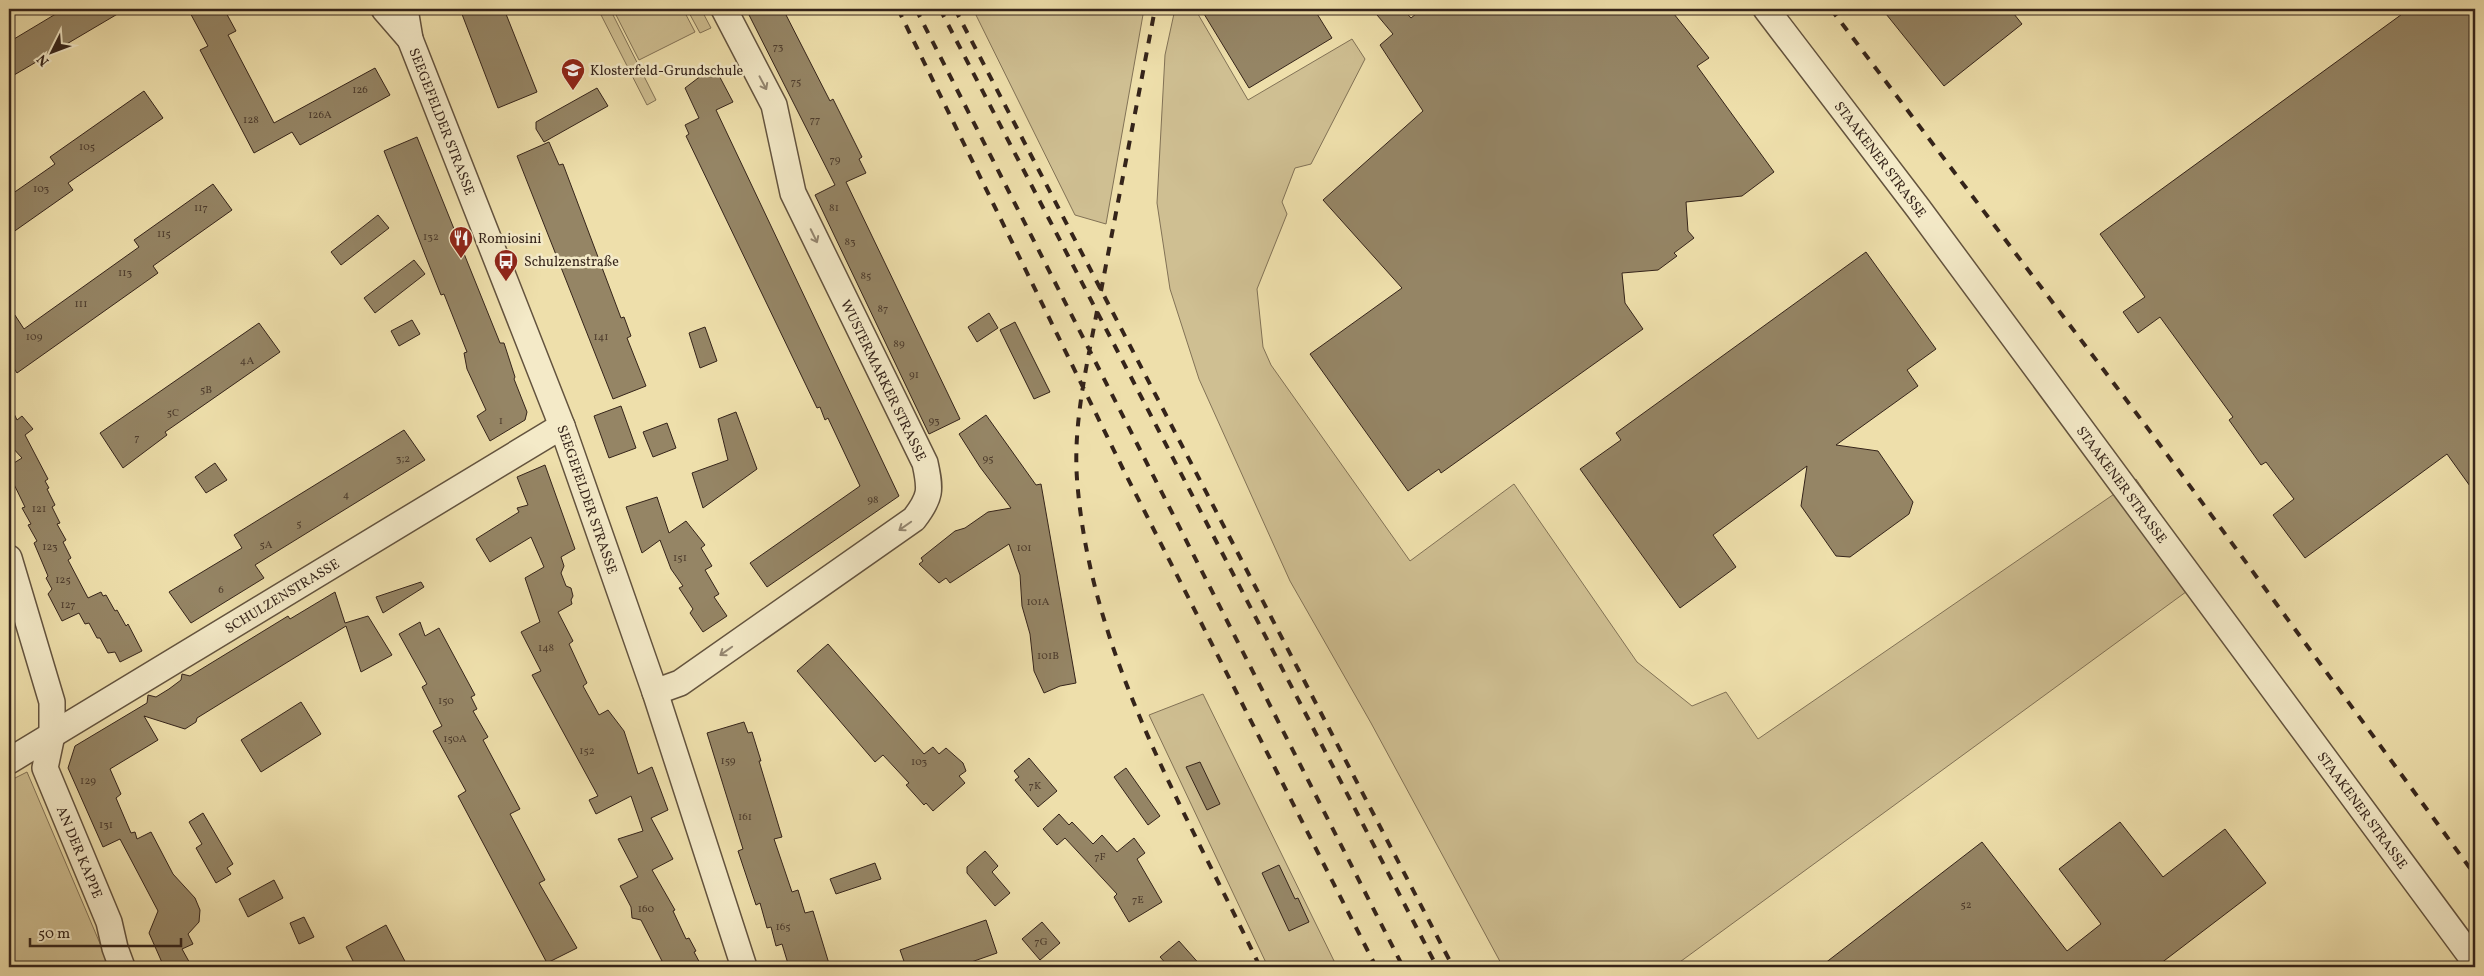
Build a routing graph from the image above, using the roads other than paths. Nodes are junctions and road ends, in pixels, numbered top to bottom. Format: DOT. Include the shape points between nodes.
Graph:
graph roads {
  1 [pos="384,9"];
  2 [pos="405,9"];
  3 [pos="724,9"];
  4 [pos="1766,9"];
  5 [pos="410,39"];
  6 [pos="562,426"];
  7 [pos="9,558"];
  8 [pos="655,692"];
  9 [pos="52,735"];
  10 [pos="9,761"];
  11 [pos="2475,962"];
  12 [pos="122,967"];
  13 [pos="744,967"];
  1 -- 5 [label="street, SEEGEFELDER STRASSE"];
  2 -- 5 [label="street, SEEGEFELDER STRASSE"];
  3 -- 8 [label="street, WUSTERMARKER STRASSE, one-way" via="774,105 793,193 925,463 930,487 926,503 914,520 680,683"];
  4 -- 11 [label="street, STAAKENER STRASSE" via="1942,240"];
  5 -- 6 [label="street, SEEGEFELDER STRASSE"];
  6 -- 8 [label="street, SEEGEFELDER STRASSE"];
  6 -- 9 [label="street, SCHULZENSTRASSE"];
  7 -- 9 [label="street, AN DER KAPPE" via="52,702"];
  8 -- 13 [label="street, SEEGEFELDER STRASSE"];
  9 -- 10 [label="street"];
  9 -- 12 [label="street, AN DER KAPPE" via="45,768 109,922"];
}
